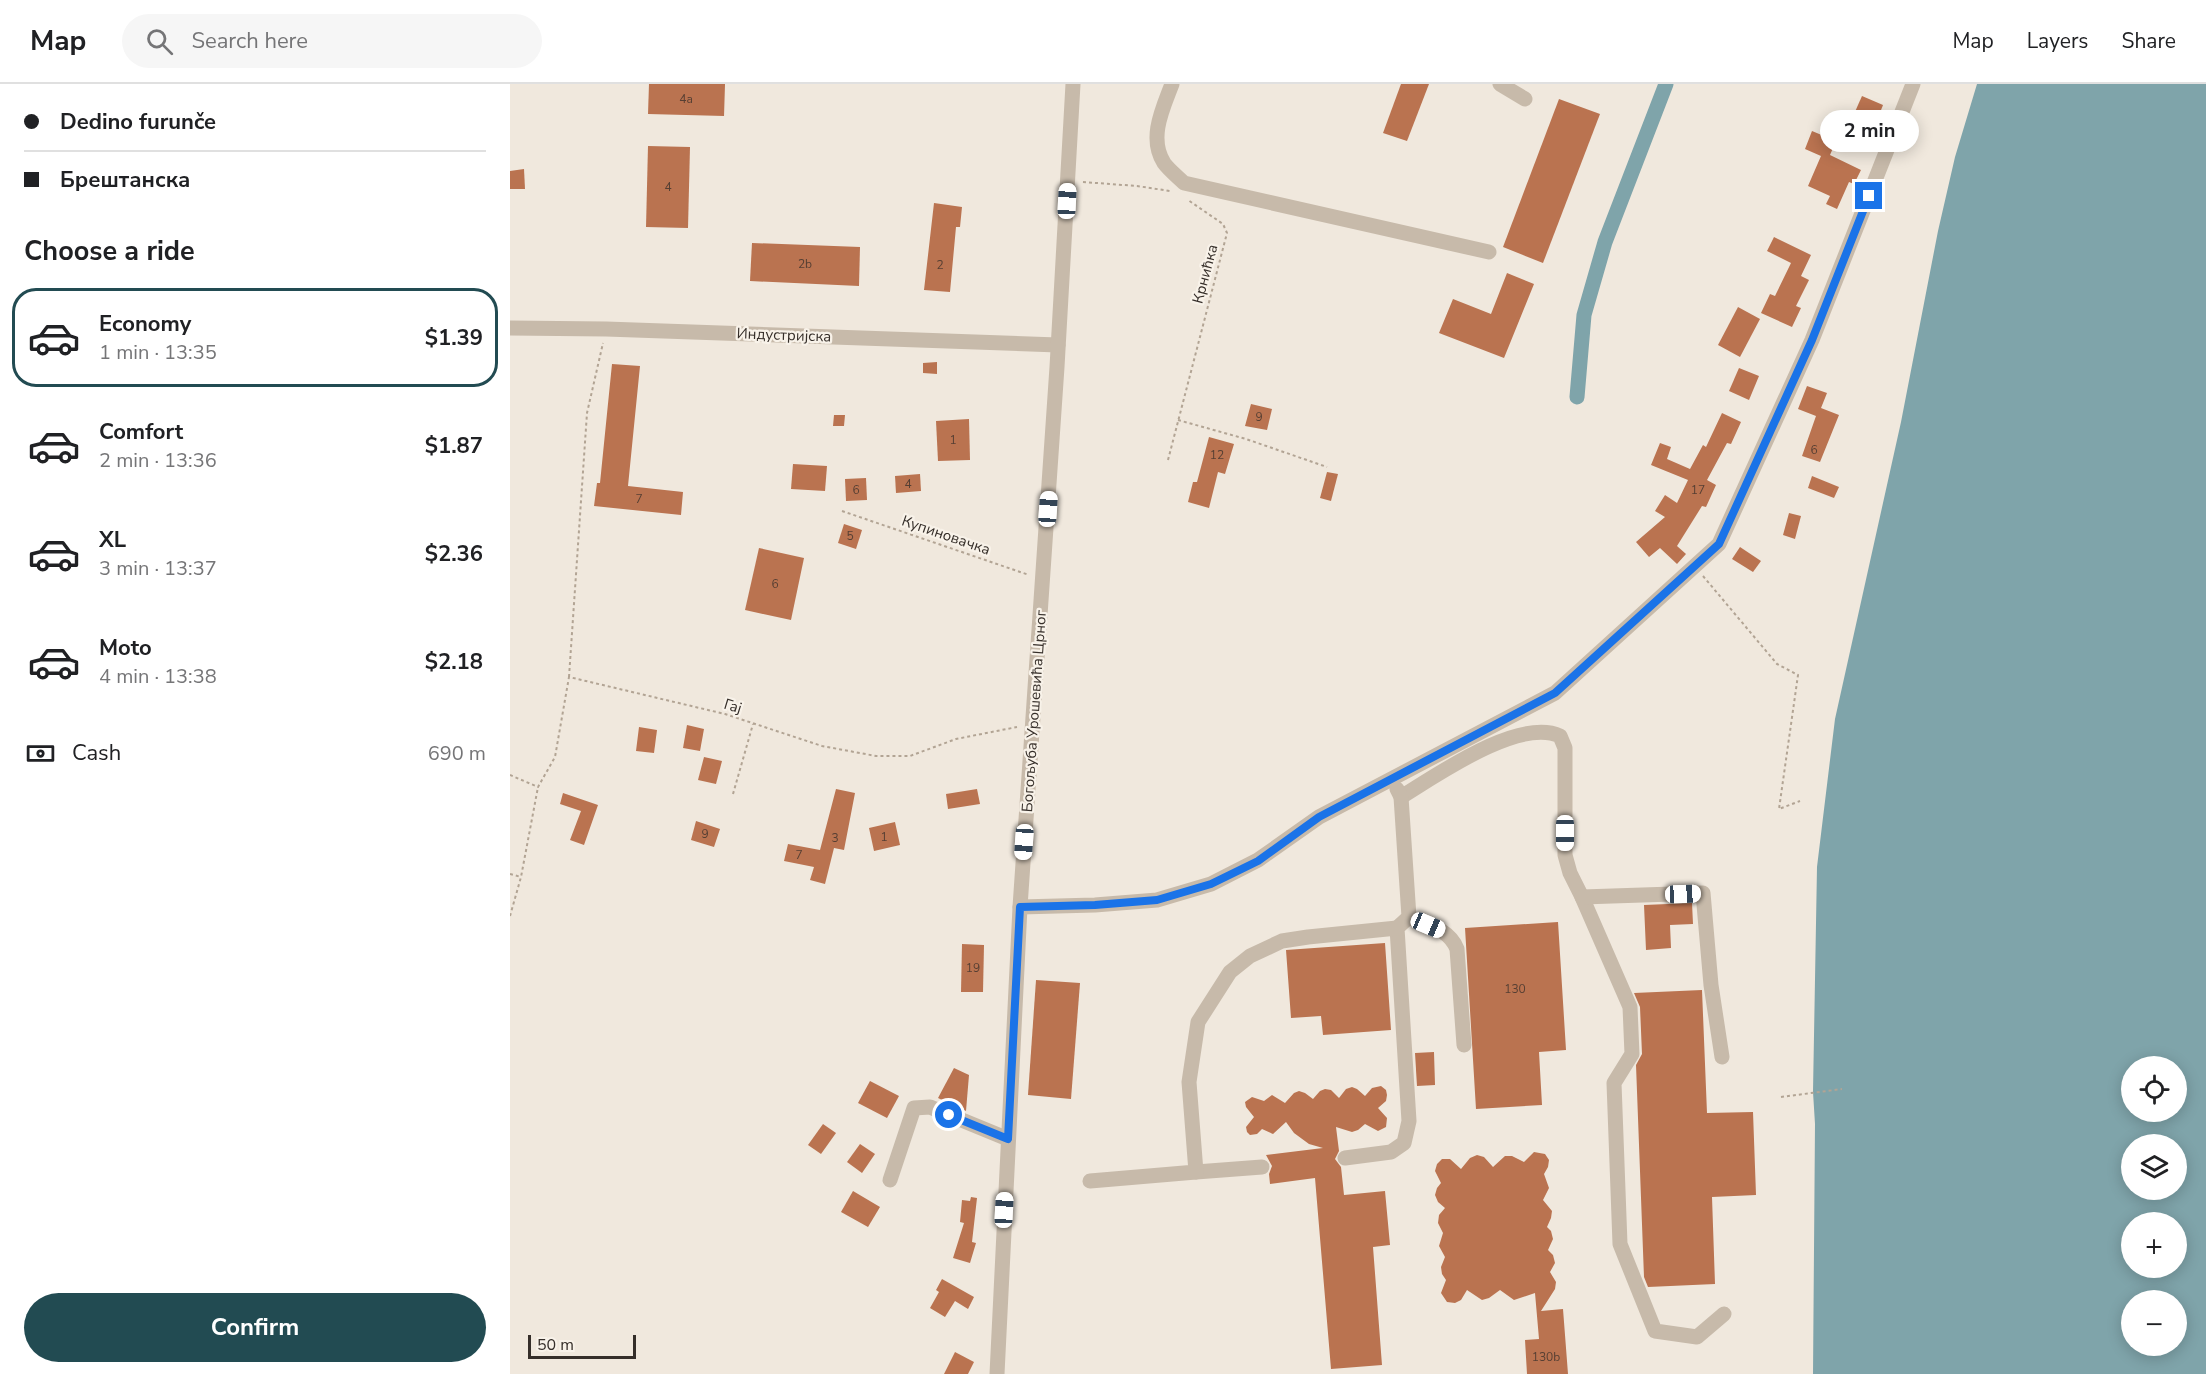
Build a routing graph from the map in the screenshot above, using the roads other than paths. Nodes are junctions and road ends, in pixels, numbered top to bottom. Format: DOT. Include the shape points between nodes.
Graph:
graph roads {
  1 [pos="1073,84"];
  2 [pos="1172,84"];
  3 [pos="1500,84"];
  4 [pos="1913,84"];
  5 [pos="1525,99"];
  6 [pos="1489,252"];
  7 [pos="510,328"];
  8 [pos="1059,345"];
  9 [pos="1391,778"];
  10 [pos="1401,797"];
  11 [pos="1582,897"];
  12 [pos="1020,907"];
  13 [pos="1409,917"];
  14 [pos="1397,928"];
  15 [pos="1464,1045"];
  16 [pos="1722,1057"];
  17 [pos="1008,1139"];
  18 [pos="1345,1158"];
  19 [pos="1262,1167"];
  20 [pos="1196,1172"];
  21 [pos="890,1180"];
  22 [pos="1090,1181"];
  23 [pos="1724,1314"];
  24 [pos="997,1374"];
  1 -- 8 [label="street, Богољуба Урошевића Црног"];
  2 -- 6 [label="street" via="1156,142 1164,162 1184,183"];
  3 -- 5 [label="street"];
  4 -- 9 [label="street" via="1807,351 1719,544 1555,693"];
  7 -- 8 [label="street, Индустријска"];
  8 -- 12 [label="street, Богољуба Урошевића Црног"];
  9 -- 10 [label="street"];
  9 -- 12 [label="street" via="1319,817 1258,861 1211,884 1157,900"];
  10 -- 11 [label="street" via="1512,736 1550,731 1560,736 1565,748 1565,855"];
  10 -- 13 [label="street"];
  11 -- 16 [label="street" via="1703,893"];
  11 -- 23 [label="street" via="1630,1007 1632,1054 1614,1083 1620,1244 1655,1331 1697,1337"];
  12 -- 17 [label="street, Богољуба Урошевића Црног"];
  13 -- 14 [label="street"];
  13 -- 15 [label="street" via="1454,939"];
  14 -- 18 [label="street" via="1407,1132 1404,1143 1391,1152"];
  14 -- 20 [label="street" via="1282,941 1250,956 1230,972 1198,1022 1189,1082"];
  17 -- 21 [label="street" via="930,1107 914,1108"];
  17 -- 24 [label="street, Богољуба Урошевића Црног"];
  19 -- 20 [label="street"];
  20 -- 22 [label="street"];
}
